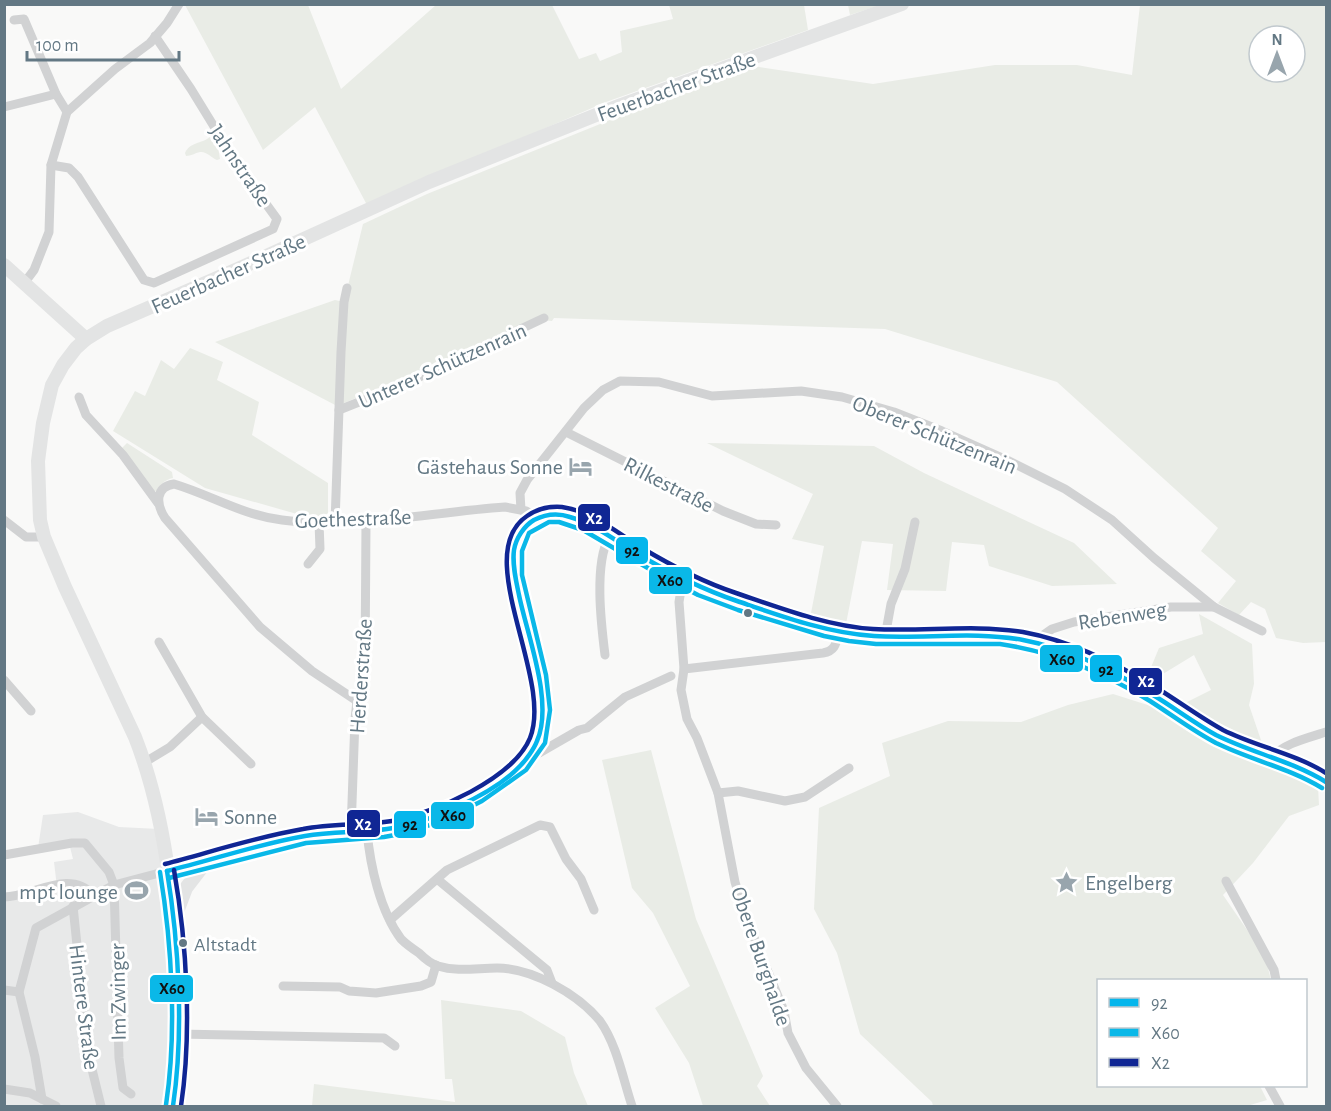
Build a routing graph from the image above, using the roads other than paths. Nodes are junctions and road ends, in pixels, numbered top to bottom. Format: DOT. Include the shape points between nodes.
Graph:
graph roads {
  1 [pos="179,4"];
  2 [pos="902,4"];
  3 [pos="14,20"];
  4 [pos="155,36"];
  5 [pos="56,94"];
  6 [pos="4,107"];
  7 [pos="66,112"];
  8 [pos="51,165"];
  9 [pos="4,265"];
  10 [pos="25,282"];
  11 [pos="347,288"];
  12 [pos="544,318"];
  13 [pos="86,339"];
  14 [pos="79,397"];
  15 [pos="339,410"];
  16 [pos="566,432"];
  17 [pos="160,508"];
  18 [pos="521,510"];
  19 [pos="538,518"];
  20 [pos="4,520"];
  21 [pos="366,521"];
  22 [pos="319,522"];
  23 [pos="915,522"];
  24 [pos="335,523"];
  25 [pos="776,525"];
  26 [pos="44,537"];
  27 [pos="609,537"];
  28 [pos="308,564"];
  29 [pos="686,581"];
  30 [pos="1214,607"];
  31 [pos="1262,631"];
  32 [pos="839,632"];
  33 [pos="885,637"];
  34 [pos="159,642"];
  35 [pos="1037,644"];
  36 [pos="605,655"];
  37 [pos="684,669"];
  38 [pos="671,676"];
  39 [pos="4,680"];
  40 [pos="357,701"];
  41 [pos="31,711"];
  42 [pos="202,717"];
  43 [pos="1326,732"];
  44 [pos="531,754"];
  45 [pos="1271,758"];
  46 [pos="145,762"];
  47 [pos="251,764"];
  48 [pos="849,768"];
  49 [pos="1326,782"];
  50 [pos="718,793"];
  51 [pos="351,831"];
  52 [pos="367,831"];
  53 [pos="6,855"];
  54 [pos="206,862"];
  55 [pos="167,871"];
  56 [pos="437,879"];
  57 [pos="1226,881"];
  58 [pos="114,885"];
  59 [pos="93,895"];
  60 [pos="4,897"];
  61 [pos="594,910"];
  62 [pos="74,911"];
  63 [pos="390,920"];
  64 [pos="174,921"];
  65 [pos="436,965"];
  66 [pos="1276,979"];
  67 [pos="552,982"];
  68 [pos="283,986"];
  69 [pos="6,990"];
  70 [pos="19,992"];
  71 [pos="178,1034"];
  72 [pos="395,1046"];
  73 [pos="1270,1087"];
  74 [pos="4,1089"];
  75 [pos="131,1094"];
  76 [pos="49,1104"];
  77 [pos="101,1107"];
  78 [pos="173,1107"];
  79 [pos="632,1107"];
  80 [pos="837,1107"];
  81 [pos="1280,1107"];
  1 -- 4 [label="street"];
  2 -- 13 [label="main road, Feuerbacher Straße" via="621,105 429,182 107,326"];
  3 -- 5 [label="street" via="24,19"];
  4 -- 7 [label="street"];
  4 -- 8 [label="street, Jahnstraße" via="277,219 273,229 154,283 144,280 78,177 69,168"];
  5 -- 6 [label="street"];
  5 -- 7 [label="street"];
  7 -- 8 [label="street"];
  8 -- 10 [label="street" via="49,232"];
  9 -- 10 [label="main road"];
  10 -- 13 [label="main road"];
  11 -- 15 [label="street, Unterer Schützenrain"];
  12 -- 15 [label="street, Unterer Schützenrain" via="409,382"];
  13 -- 26 [label="main road, Feuerbacher Straße" via="63,364 52,385 43,423 38,496"];
  14 -- 17 [label="street" via="86,415 123,455"];
  15 -- 24 [label="street, Unterer Schützenrain"];
  16 -- 18 [label="street, Oberer Schützenrain" via="520,493"];
  16 -- 25 [label="street, Rilkestraße" via="723,511 756,524"];
  16 -- 30 [label="street, Oberer Schützenrain" via="603,390 620,381 659,382 712,396 801,391 842,397 894,412 1065,489 1112,520"];
  17 -- 22 [label="street, Goethestraße" via="160,491 174,484 248,513"];
  17 -- 40 [label="street" via="260,627 312,671"];
  18 -- 19 [label="street, Goethestraße"];
  18 -- 21 [label="street, Goethestraße" via="505,507"];
  19 -- 27 [label="main road" via="562,515 583,521"];
  19 -- 44 [label="main road" via="522,530 514,559 543,711"];
  20 -- 26 [label="street" via="26,537"];
  21 -- 24 [label="street, Goethestraße"];
  21 -- 40 [label="street, Herderstraße" via="365,670"];
  22 -- 24 [label="street, Goethestraße"];
  22 -- 28 [label="street" via="320,549"];
  23 -- 33 [label="street"];
  26 -- 46 [label="main road, Feuerbacher Straße"];
  27 -- 29 [label="main road"];
  27 -- 36 [label="street" via="604,546 601,579"];
  29 -- 32 [label="main road" via="741,603"];
  29 -- 37 [label="street, Obere Burghalde" via="679,602"];
  30 -- 31 [label="street, Oberer Schützenrain"];
  30 -- 35 [label="street, Rebenweg" via="1172,607 1074,622 1052,629"];
  32 -- 33 [label="main road"];
  32 -- 37 [label="street" via="831,652"];
  33 -- 35 [label="main road" via="1002,637"];
  34 -- 42 [label="street"];
  35 -- 45 [label="main road" via="1088,660 1126,678 1218,737"];
  37 -- 50 [label="street, Obere Burghalde" via="681,690 687,719"];
  38 -- 44 [label="street" via="625,697 586,728"];
  39 -- 41 [label="street"];
  40 -- 51 [label="street, Herderstraße"];
  42 -- 46 [label="street" via="170,747"];
  42 -- 47 [label="street"];
  43 -- 45 [label="street" via="1284,747"];
  44 -- 52 [label="main road" via="494,785 450,809 406,826"];
  45 -- 49 [label="main road"];
  46 -- 55 [label="main road, Feuerbacher Straße"];
  48 -- 50 [label="street" via="805,797 785,801 738,791"];
  50 -- 80 [label="street, Obere Burghalde" via="738,891 784,1011 788,1033 806,1068"];
  51 -- 52 [label="main road"];
  51 -- 54 [label="main road" via="303,837"];
  52 -- 63 [label="street" via="382,906"];
  53 -- 58 [label="street" via="85,843 109,872"];
  54 -- 55 [label="main road"];
  54 -- 64 [label="main road" via="186,888"];
  55 -- 58 [label="street"];
  55 -- 64 [label="main road, Feuerbacher Straße"];
  56 -- 61 [label="street" via="540,825 550,827"];
  56 -- 63 [label="street"];
  56 -- 67 [label="street" via="547,970"];
  57 -- 66 [label="street"];
  58 -- 59 [label="street"];
  58 -- 75 [label="street, Im Zwinger" via="119,1058 123,1088"];
  59 -- 60 [label="street" via="88,889 61,884"];
  59 -- 62 [label="street"];
  62 -- 70 [label="street" via="36,928"];
  62 -- 77 [label="street, Hintere Straße" via="88,1053"];
  63 -- 65 [label="street" via="402,940"];
  64 -- 71 [label="main road, Feuerbacher Straße"];
  65 -- 67 [label="street" via="523,971"];
  65 -- 68 [label="street" via="430,982 376,993 340,987"];
  67 -- 79 [label="street" via="587,1009 610,1037"];
  69 -- 70 [label="street"];
  70 -- 76 [label="street"];
  71 -- 72 [label="street" via="384,1038"];
  71 -- 78 [label="main road, Feuerbacher Straße"];
  73 -- 81 [label="street"];
  74 -- 76 [label="street" via="18,1090"];
}
